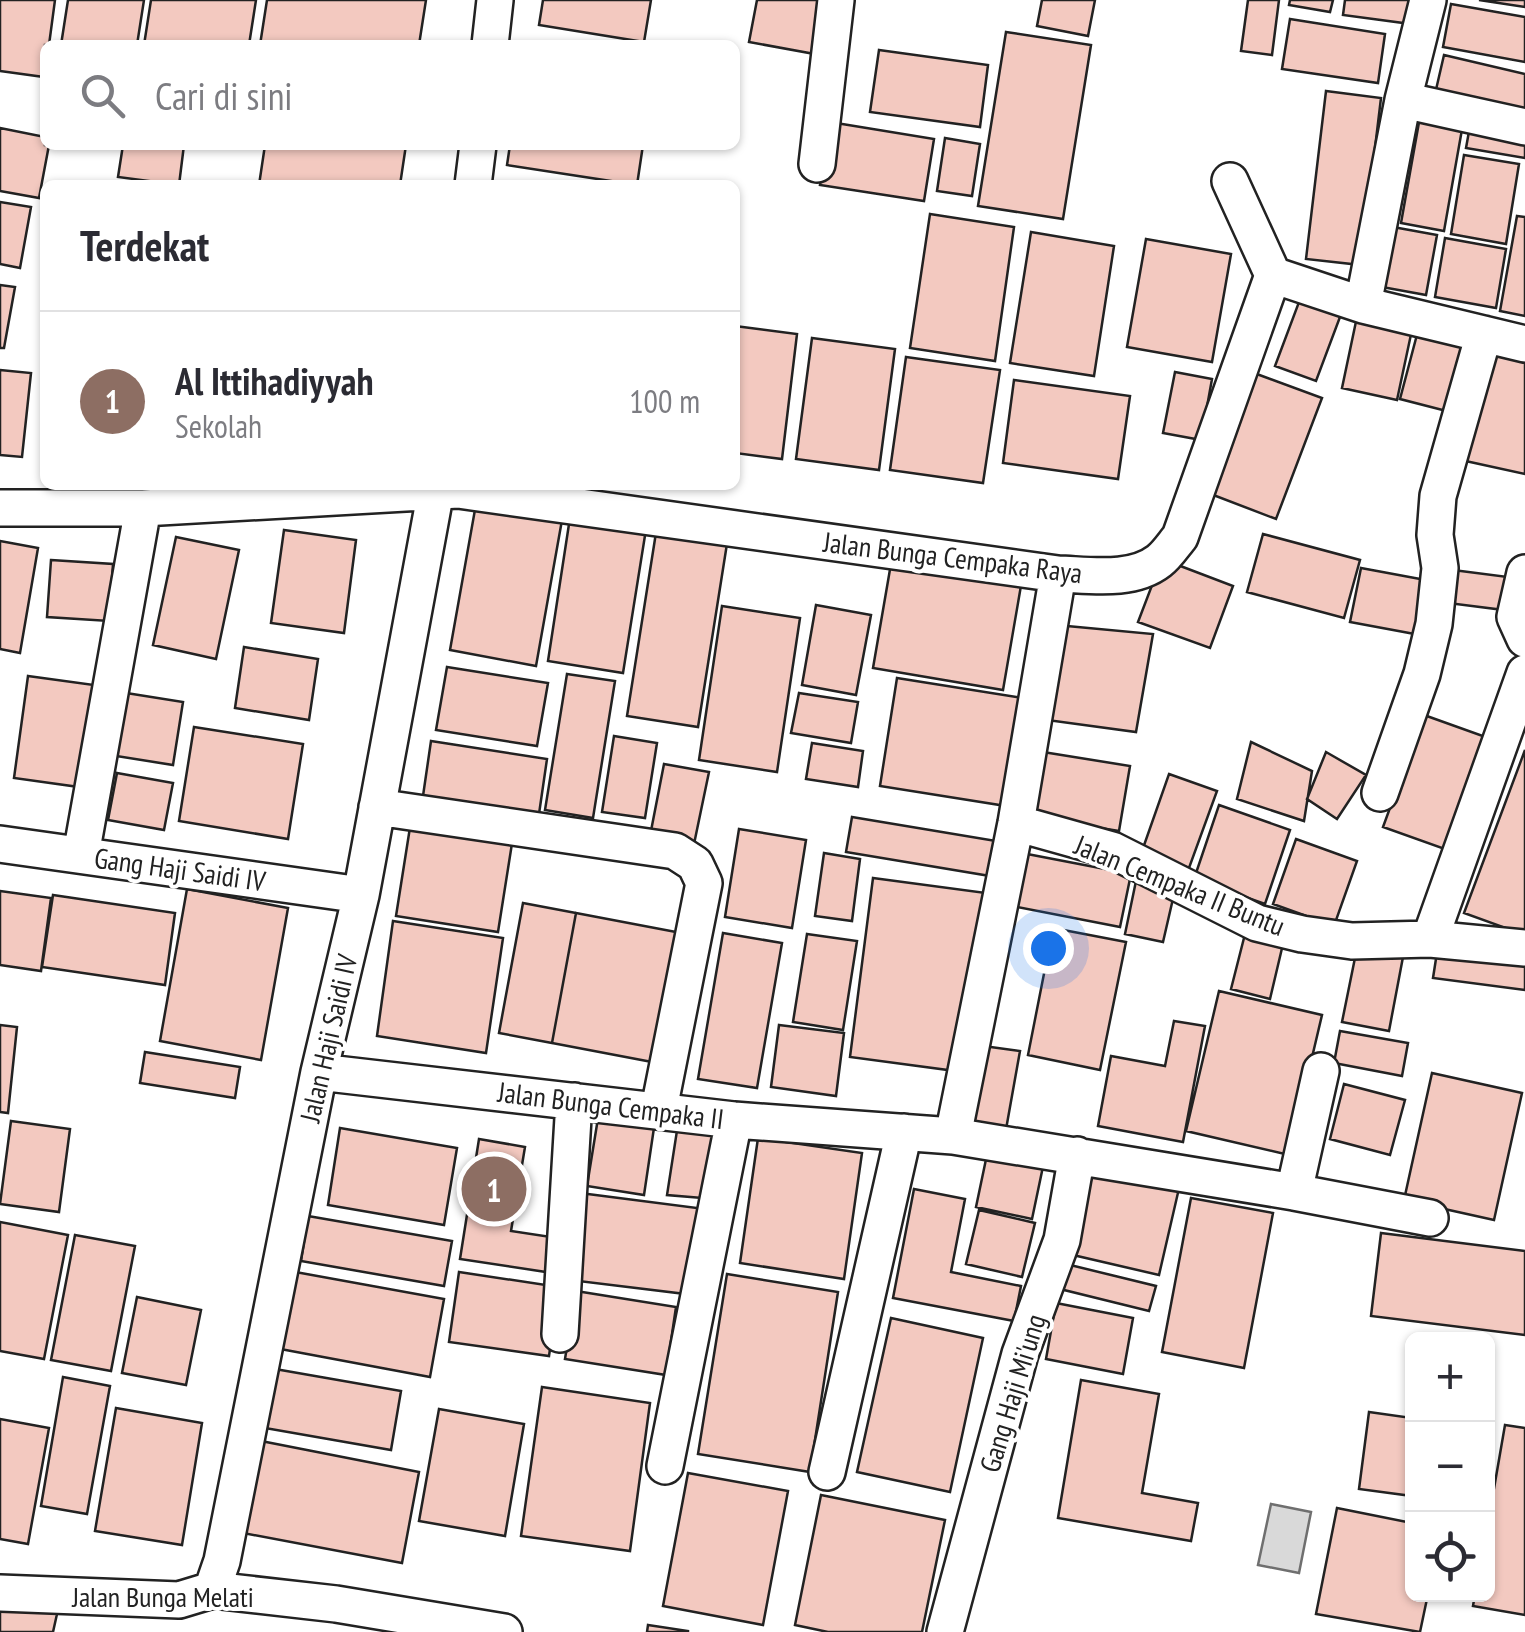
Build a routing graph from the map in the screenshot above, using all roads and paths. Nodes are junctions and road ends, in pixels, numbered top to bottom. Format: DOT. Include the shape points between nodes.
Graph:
graph roads {
  1 [pos="496,0"];
  2 [pos="836,0"];
  3 [pos="1428,0"];
  4 [pos="491,40"];
  5 [pos="1403,100"];
  6 [pos="1525,128"];
  7 [pos="477,150"];
  8 [pos="817,164"];
  9 [pos="474,180"];
  10 [pos="1230,180"];
  11 [pos="1273,275"];
  12 [pos="1364,305"];
  13 [pos="1484,334"];
  14 [pos="1525,344"];
  15 [pos="407,490"];
  16 [pos="436,490"];
  17 [pos="458,490"];
  18 [pos="0,508"];
  19 [pos="143,508"];
  20 [pos="1525,573"];
  21 [pos="1058,574"];
  22 [pos="1525,639"];
  23 [pos="1525,673"];
  24 [pos="1380,793"];
  25 [pos="377,807"];
  26 [pos="1016,824"];
  27 [pos="0,844"];
  28 [pos="82,855"];
  29 [pos="360,895"];
  30 [pos="1430,940"];
  31 [pos="1525,948"];
  32 [pos="1321,1071"];
  33 [pos="319,1072"];
  34 [pos="574,1100"];
  35 [pos="658,1109"];
  36 [pos="734,1120"];
  37 [pos="904,1132"];
  38 [pos="953,1136"];
  39 [pos="1078,1155"];
  40 [pos="1294,1192"];
  41 [pos="1430,1218"];
  42 [pos="560,1334"];
  43 [pos="664,1466"];
  44 [pos="827,1472"];
  45 [pos="212,1590"];
  46 [pos="0,1592"];
  47 [pos="333,1618"];
  48 [pos="504,1632"];
  49 [pos="945,1632"];
  1 -- 4 [label="street"];
  2 -- 8 [label="street"];
  3 -- 5 [label="street"];
  5 -- 6 [label="street"];
  5 -- 12 [label="street"];
  7 -- 9 [label="street"];
  10 -- 11 [label="street"];
  11 -- 12 [label="street"];
  11 -- 21 [label="street, Jalan Bunga Cempaka Raya" via="1180,536 1161,560 1140,572"];
  12 -- 13 [label="street"];
  13 -- 14 [label="street"];
  13 -- 24 [label="street" via="1438,496 1434,624"];
  15 -- 19 [label="street, Jalan Bunga Cempaka Raya"];
  16 -- 25 [label="street, Jalan Haji Saidi IV"];
  17 -- 21 [label="street, Jalan Bunga Cempaka Raya"];
  18 -- 19 [label="street, Jalan Bunga Cempaka Raya"];
  19 -- 28 [label="street"];
  20 -- 22 [label="street" via="1515,617"];
  21 -- 26 [label="street"];
  23 -- 30 [label="street"];
  25 -- 29 [label="street, Jalan Haji Saidi IV"];
  25 -- 35 [label="street" via="675,852 695,864 704,883"];
  26 -- 30 [label="street, Jalan Cempaka II Buntu" via="1112,850 1257,923 1352,941"];
  26 -- 38 [label="street"];
  27 -- 28 [label="street, Gang Haji Saidi IV"];
  28 -- 29 [label="street, Gang Haji Saidi IV"];
  29 -- 33 [label="street, Jalan Haji Saidi IV"];
  30 -- 31 [label="street, Jalan Cempaka II Buntu"];
  32 -- 40 [label="street"];
  33 -- 34 [label="street, Jalan Bunga Cempaka II"];
  33 -- 45 [label="street, Jalan Haji Saidi IV"];
  34 -- 35 [label="street, Jalan Bunga Cempaka II"];
  34 -- 42 [label="street"];
  35 -- 36 [label="street, Jalan Bunga Cempaka II"];
  36 -- 37 [label="street, Jalan Bunga Cempaka II"];
  36 -- 43 [label="street"];
  37 -- 38 [label="street, Jalan Bunga Cempaka II"];
  37 -- 44 [label="street"];
  38 -- 39 [label="street, Jalan Bunga Cempaka II"];
  39 -- 40 [label="street, Jalan Bunga Cempaka II"];
  39 -- 49 [label="street, Gang Haji Mi'ung" via="1062,1240 1020,1354"];
  40 -- 41 [label="street, Jalan Bunga Cempaka II"];
  45 -- 46 [label="street, Jalan Bunga Melati" via="179,1600"];
  45 -- 47 [label="street, Jalan Bunga Melati"];
  47 -- 48 [label="street, Jalan Bunga Melati"];
}
